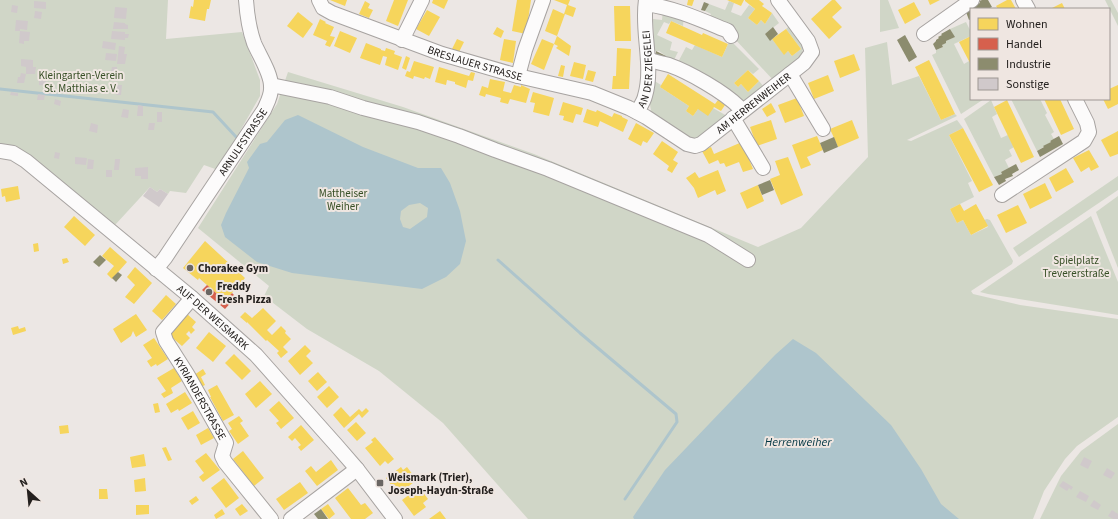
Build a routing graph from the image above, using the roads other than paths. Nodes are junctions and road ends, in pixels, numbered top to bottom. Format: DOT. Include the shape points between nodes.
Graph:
graph roads {
  1 [pos="246,0"];
  2 [pos="319,0"];
  3 [pos="422,0"];
  4 [pos="543,0"];
  5 [pos="778,0"];
  6 [pos="972,0"];
  7 [pos="646,2"];
  8 [pos="924,34"];
  9 [pos="731,36"];
  10 [pos="402,40"];
  11 [pos="648,60"];
  12 [pos="790,74"];
  13 [pos="518,76"];
  14 [pos="271,86"];
  15 [pos="1076,100"];
  16 [pos="637,112"];
  17 [pos="736,113"];
  18 [pos="823,130"];
  19 [pos="0,151"];
  20 [pos="763,168"];
  21 [pos="1002,195"];
  22 [pos="748,260"];
  23 [pos="156,269"];
  24 [pos="192,298"];
  25 [pos="357,469"];
  26 [pos="271,519"];
  27 [pos="291,519"];
  28 [pos="395,519"];
  1 -- 14 [label="street" via="249,25"];
  2 -- 10 [label="street, BRESLAUER STRASSE" via="323,8 332,13"];
  3 -- 10 [label="street"];
  4 -- 13 [label="street"];
  5 -- 12 [label="street, AM HERRENWEIHER" via="808,41 812,52 805,62"];
  6 -- 8 [label="street"];
  7 -- 9 [label="street" via="683,13 728,32"];
  7 -- 11 [label="street, AN DER ZIEGELEI" via="645,33"];
  10 -- 13 [label="street, BRESLAUER STRASSE"];
  11 -- 16 [label="street, AN DER ZIEGELEI" via="645,96"];
  11 -- 17 [label="street" via="691,75 731,99"];
  12 -- 17 [label="street, AM HERRENWEIHER"];
  12 -- 18 [label="street"];
  13 -- 16 [label="street, BRESLAUER STRASSE" via="592,93"];
  14 -- 22 [label="street" via="330,97 459,136 555,172 708,235"];
  14 -- 23 [label="street, ARNULFSTRASSE" via="271,94 264,110"];
  15 -- 21 [label="street" via="1089,132 1084,141"];
  16 -- 17 [label="street, AM HERRENWEIHER" via="695,146 701,144"];
  17 -- 20 [label="street"];
  19 -- 23 [label="street, AUF DER WEISMARK" via="13,153 26,161"];
  23 -- 24 [label="street, AUF DER WEISMARK"];
  24 -- 25 [label="street, AUF DER WEISMARK" via="256,355"];
  24 -- 26 [label="street, KYRIANDERSTRASSE" via="163,332 166,341 226,443 222,456 225,462"];
  25 -- 27 [label="street"];
  25 -- 28 [label="street, AUF DER WEISMARK"];
}
